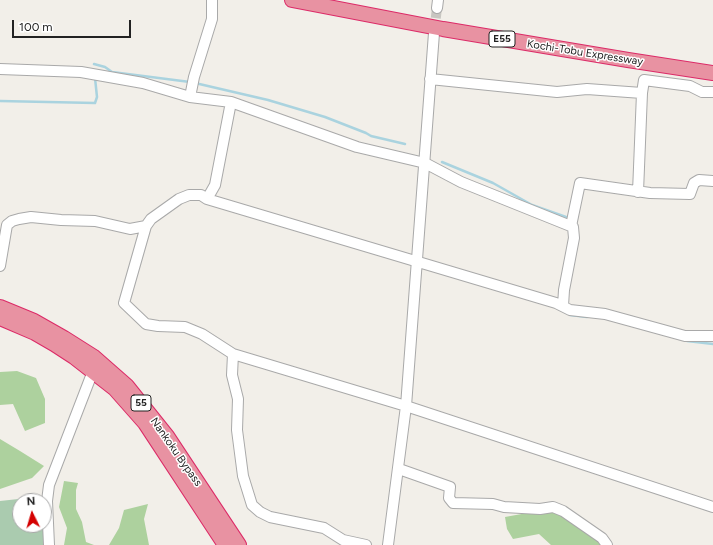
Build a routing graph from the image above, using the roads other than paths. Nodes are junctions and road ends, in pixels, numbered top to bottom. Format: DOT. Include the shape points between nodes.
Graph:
graph roads {
  1 [pos="292,0"];
  2 [pos="209,1"];
  3 [pos="434,33"];
  4 [pos="0,69"];
  5 [pos="713,73"];
  6 [pos="430,79"];
  7 [pos="713,92"];
  8 [pos="642,93"];
  9 [pos="190,97"];
  10 [pos="231,102"];
  11 [pos="425,163"];
  12 [pos="713,181"];
  13 [pos="638,192"];
  14 [pos="207,198"];
  15 [pos="146,226"];
  16 [pos="571,226"];
  17 [pos="417,262"];
  18 [pos="0,266"];
  19 [pos="560,305"];
  20 [pos="0,307"];
  21 [pos="0,318"];
  22 [pos="713,336"];
  23 [pos="233,354"];
  24 [pos="93,371"];
  25 [pos="406,406"];
  26 [pos="399,469"];
  27 [pos="713,507"];
  28 [pos="49,545"];
  29 [pos="225,545"];
  30 [pos="239,545"];
  31 [pos="366,545"];
  32 [pos="388,545"];
  33 [pos="607,545"];
  1 -- 5 [label="highway, Kochi-Tobu Expressway / E55" via="466,33"];
  2 -- 9 [label="street" via="212,19"];
  3 -- 6 [label="street"];
  4 -- 9 [label="street" via="81,72 143,83"];
  6 -- 8 [label="street" via="556,92 587,88"];
  6 -- 11 [label="street"];
  7 -- 8 [label="street" via="644,80"];
  8 -- 13 [label="street"];
  9 -- 10 [label="street"];
  10 -- 11 [label="street" via="357,147"];
  10 -- 14 [label="street" via="215,185"];
  11 -- 16 [label="street" via="461,182"];
  11 -- 17 [label="street"];
  12 -- 13 [label="street" via="699,180 694,183 690,194"];
  13 -- 16 [label="street" via="580,183"];
  14 -- 15 [label="street" via="201,195 188,195 179,199 151,219"];
  14 -- 17 [label="street"];
  15 -- 18 [label="street" via="130,229 95,221 31,217 19,219 7,225"];
  15 -- 23 [label="street" via="124,304 146,324 185,327 202,334"];
  16 -- 19 [label="street" via="574,238"];
  17 -- 19 [label="street"];
  17 -- 25 [label="street"];
  19 -- 22 [label="street" via="570,310 605,314 685,336"];
  20 -- 30 [label="highway, Nankoku Bypass / 55" via="34,321 64,338 94,357 127,386 167,436"];
  21 -- 24 [label="highway, Nankoku Bypass / 55" via="35,332"];
  23 -- 25 [label="street"];
  23 -- 31 [label="street" via="232,375 238,399 237,430 243,476 252,505 270,517 324,528 342,540"];
  24 -- 28 [label="street" via="50,485 47,501"];
  24 -- 29 [label="highway, Nankoku Bypass / 55" via="115,389 145,423"];
  25 -- 26 [label="street"];
  25 -- 27 [label="street"];
  26 -- 32 [label="street"];
  26 -- 33 [label="street" via="450,487 449,498 453,503 478,502 504,507 558,509 602,538"];
}
